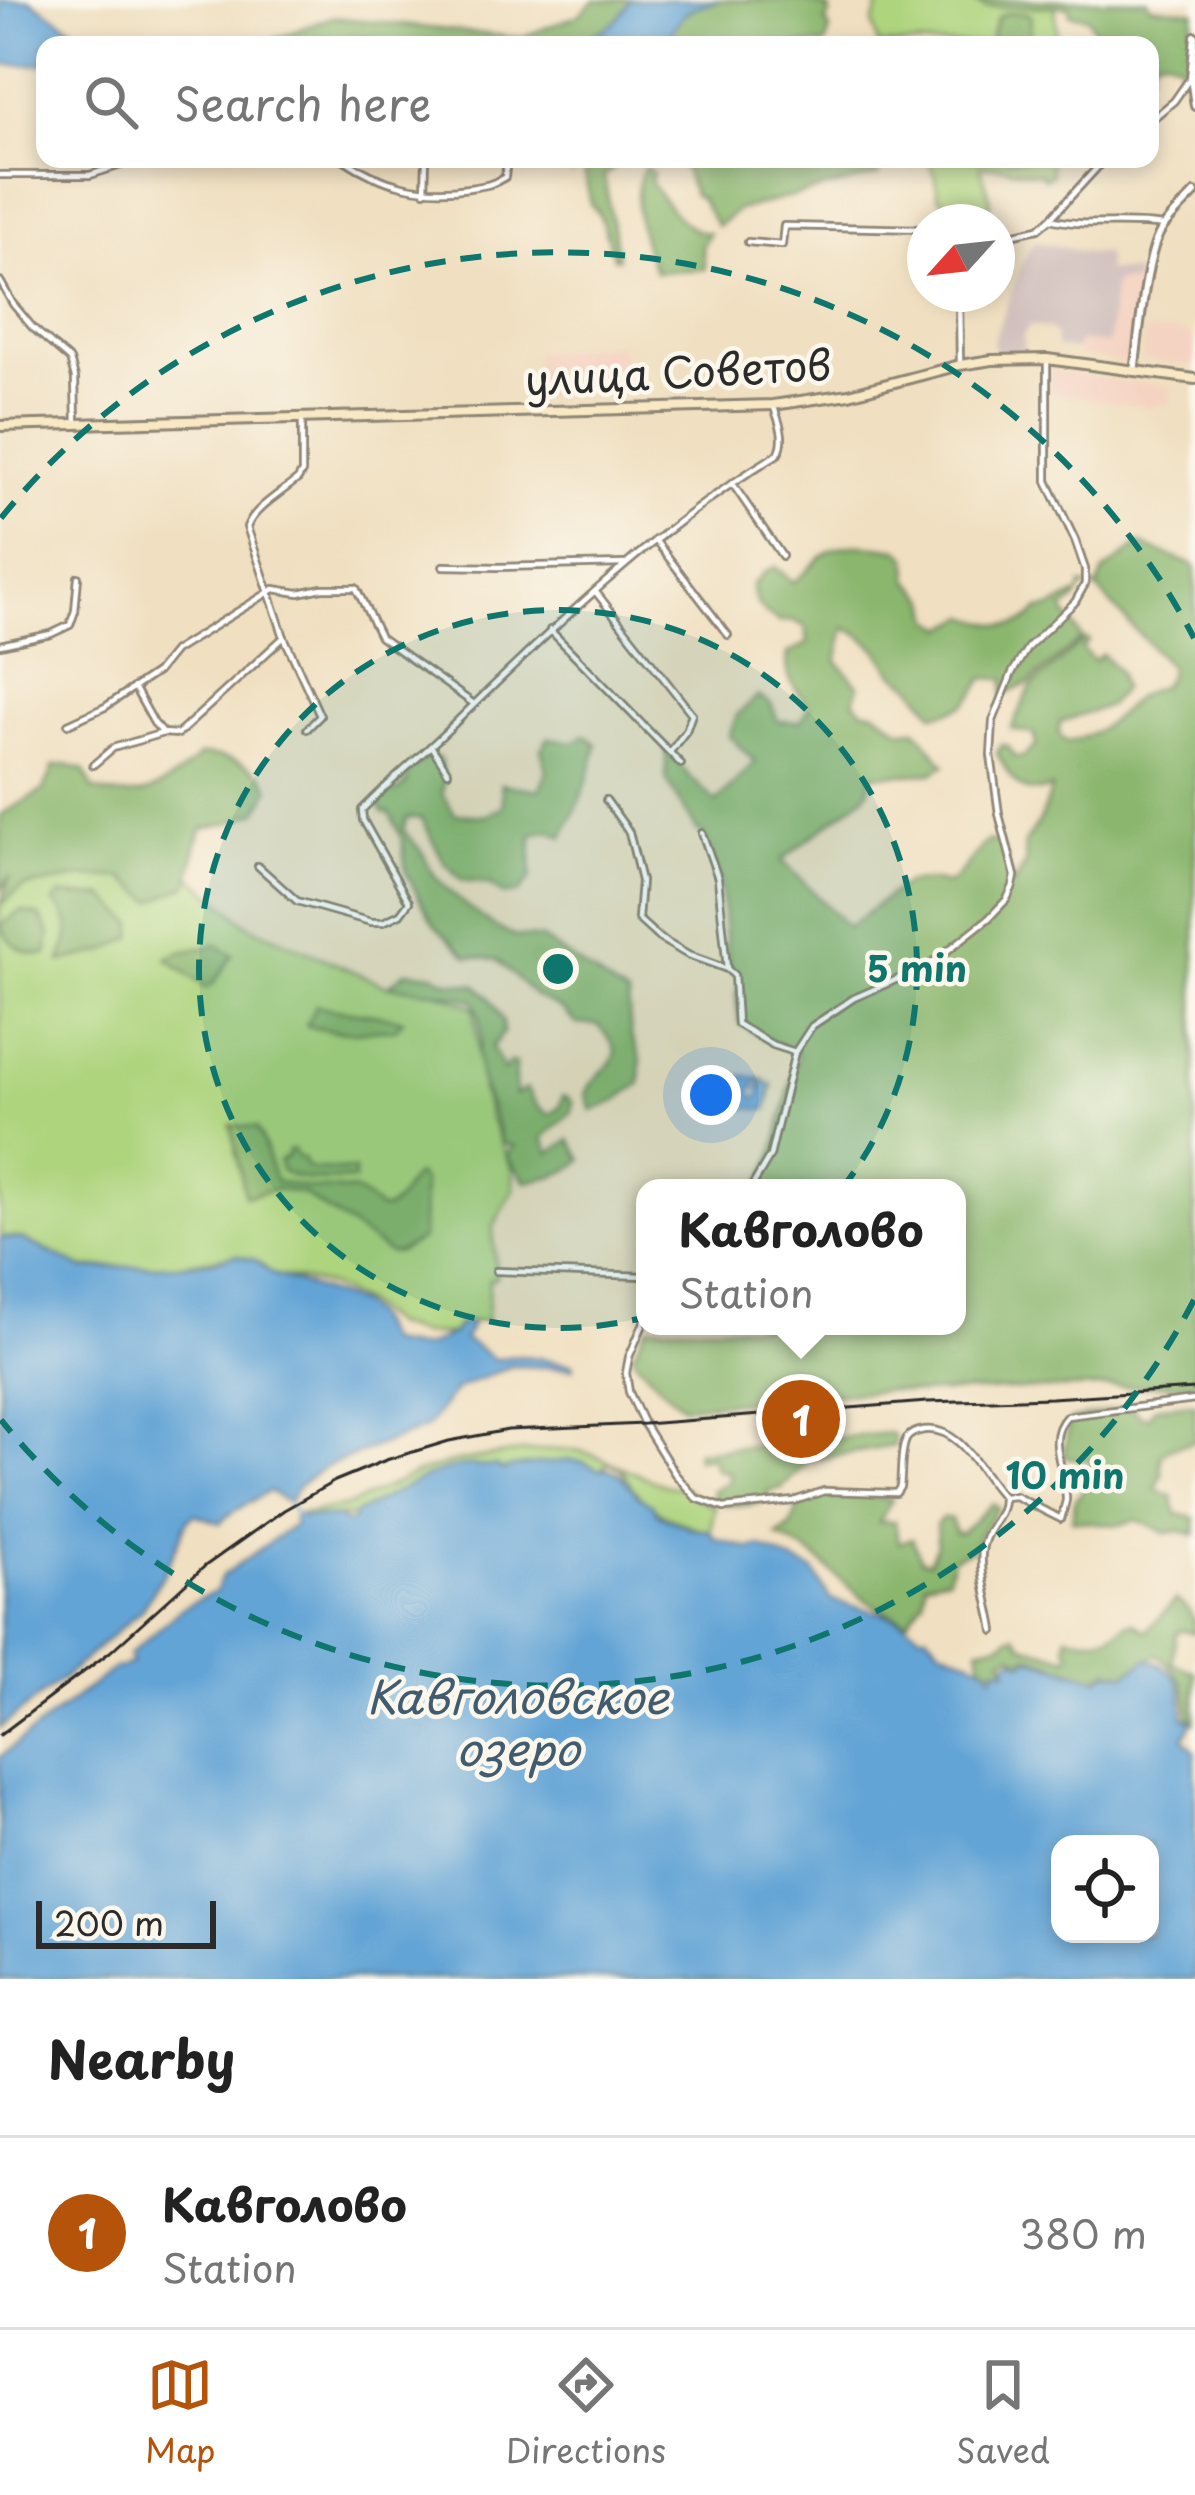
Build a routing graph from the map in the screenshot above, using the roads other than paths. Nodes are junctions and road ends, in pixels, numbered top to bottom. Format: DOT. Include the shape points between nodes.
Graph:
graph roads {
  1 [pos="1195,36"];
  2 [pos="1191,77"];
  3 [pos="1195,106"];
  4 [pos="1159,114"];
  5 [pos="112,168"];
  6 [pos="359,168"];
  7 [pos="426,168"];
  8 [pos="506,168"];
  9 [pos="1098,168"];
  10 [pos="0,176"];
  11 [pos="425,190"];
  12 [pos="1195,193"];
  13 [pos="1050,219"];
  14 [pos="1163,226"];
  15 [pos="907,229"];
  16 [pos="1015,236"];
  17 [pos="748,242"];
  18 [pos="0,281"];
  19 [pos="959,312"];
  20 [pos="1047,359"];
  21 [pos="960,364"];
  22 [pos="1134,372"];
  23 [pos="1195,379"];
  24 [pos="773,405"];
  25 [pos="302,416"];
  26 [pos="76,424"];
  27 [pos="0,426"];
  28 [pos="732,483"];
  29 [pos="655,540"];
  30 [pos="782,556"];
  31 [pos="623,564"];
  32 [pos="443,566"];
  33 [pos="78,577"];
  34 [pos="595,591"];
  35 [pos="267,592"];
  36 [pos="550,631"];
  37 [pos="728,635"];
  38 [pos="284,638"];
  39 [pos="0,645"];
  40 [pos="134,687"];
  41 [pos="474,704"];
  42 [pos="68,724"];
  43 [pos="307,729"];
  44 [pos="163,734"];
  45 [pos="431,746"];
  46 [pos="670,752"];
  47 [pos="681,764"];
  48 [pos="93,765"];
  49 [pos="448,772"];
  50 [pos="606,800"];
  51 [pos="702,833"];
  52 [pos="258,866"];
  53 [pos="727,969"];
  54 [pos="795,1052"];
  55 [pos="756,1179"];
  56 [pos="496,1271"];
  57 [pos="636,1276"];
  58 [pos="638,1335"];
  59 [pos="1195,1400"];
  60 [pos="1003,1496"];
  61 [pos="994,1631"];
  1 -- 2 [label="street"];
  2 -- 3 [label="street"];
  2 -- 4 [label="street"];
  5 -- 10 [label="street"];
  6 -- 11 [label="street"];
  7 -- 11 [label="street"];
  8 -- 11 [label="street" via="492,185"];
  9 -- 13 [label="street"];
  12 -- 14 [label="street"];
  13 -- 14 [label="street"];
  13 -- 16 [label="street"];
  14 -- 22 [label="street"];
  15 -- 17 [label="street" via="784,226 782,244"];
  18 -- 26 [label="street" via="33,328 70,360"];
  19 -- 21 [label="street"];
  20 -- 21 [label="main road, улица Советов"];
  20 -- 22 [label="main road, улица Советов"];
  20 -- 54 [label="street" via="1047,482 1075,540 1084,584 1021,657 993,721 991,755 1013,886 989,918 928,966 826,1014"];
  21 -- 24 [label="main road, улица Советов" via="861,392"];
  22 -- 23 [label="main road, улица Советов"];
  24 -- 25 [label="main road, улица Советов"];
  24 -- 28 [label="street" via="783,446"];
  25 -- 26 [label="main road, улица Советов"];
  25 -- 35 [label="street" via="302,472 248,521"];
  26 -- 27 [label="main road, улица Советов"];
  28 -- 29 [label="street"];
  28 -- 30 [label="street"];
  29 -- 31 [label="street"];
  29 -- 37 [label="street"];
  31 -- 32 [label="street"];
  31 -- 34 [label="street"];
  33 -- 39 [label="street" via="70,625"];
  34 -- 36 [label="street"];
  34 -- 46 [label="street" via="692,714"];
  35 -- 38 [label="street"];
  35 -- 40 [label="street" via="173,651"];
  35 -- 41 [label="street" via="356,588 380,637"];
  36 -- 41 [label="street"];
  36 -- 46 [label="street"];
  38 -- 43 [label="street" via="320,716"];
  38 -- 44 [label="street" via="178,734"];
  40 -- 42 [label="street"];
  40 -- 44 [label="street"];
  41 -- 45 [label="street"];
  44 -- 48 [label="street" via="113,748"];
  45 -- 49 [label="street"];
  45 -- 52 [label="street" via="362,810 409,902 400,914 371,922 297,901"];
  46 -- 47 [label="street"];
  50 -- 53 [label="street" via="629,832 641,881 638,919 688,956"];
  51 -- 53 [label="street" via="718,878"];
  53 -- 54 [label="street" via="737,1024"];
  54 -- 55 [label="street" via="770,1156"];
  56 -- 57 [label="street"];
  58 -- 60 [label="street" via="628,1392 685,1488 706,1504 896,1493 905,1440 935,1430 967,1451"];
  59 -- 60 [label="street" via="1067,1416 1056,1437 1066,1501 1061,1520"];
  60 -- 61 [label="street" via="982,1544"];
}
